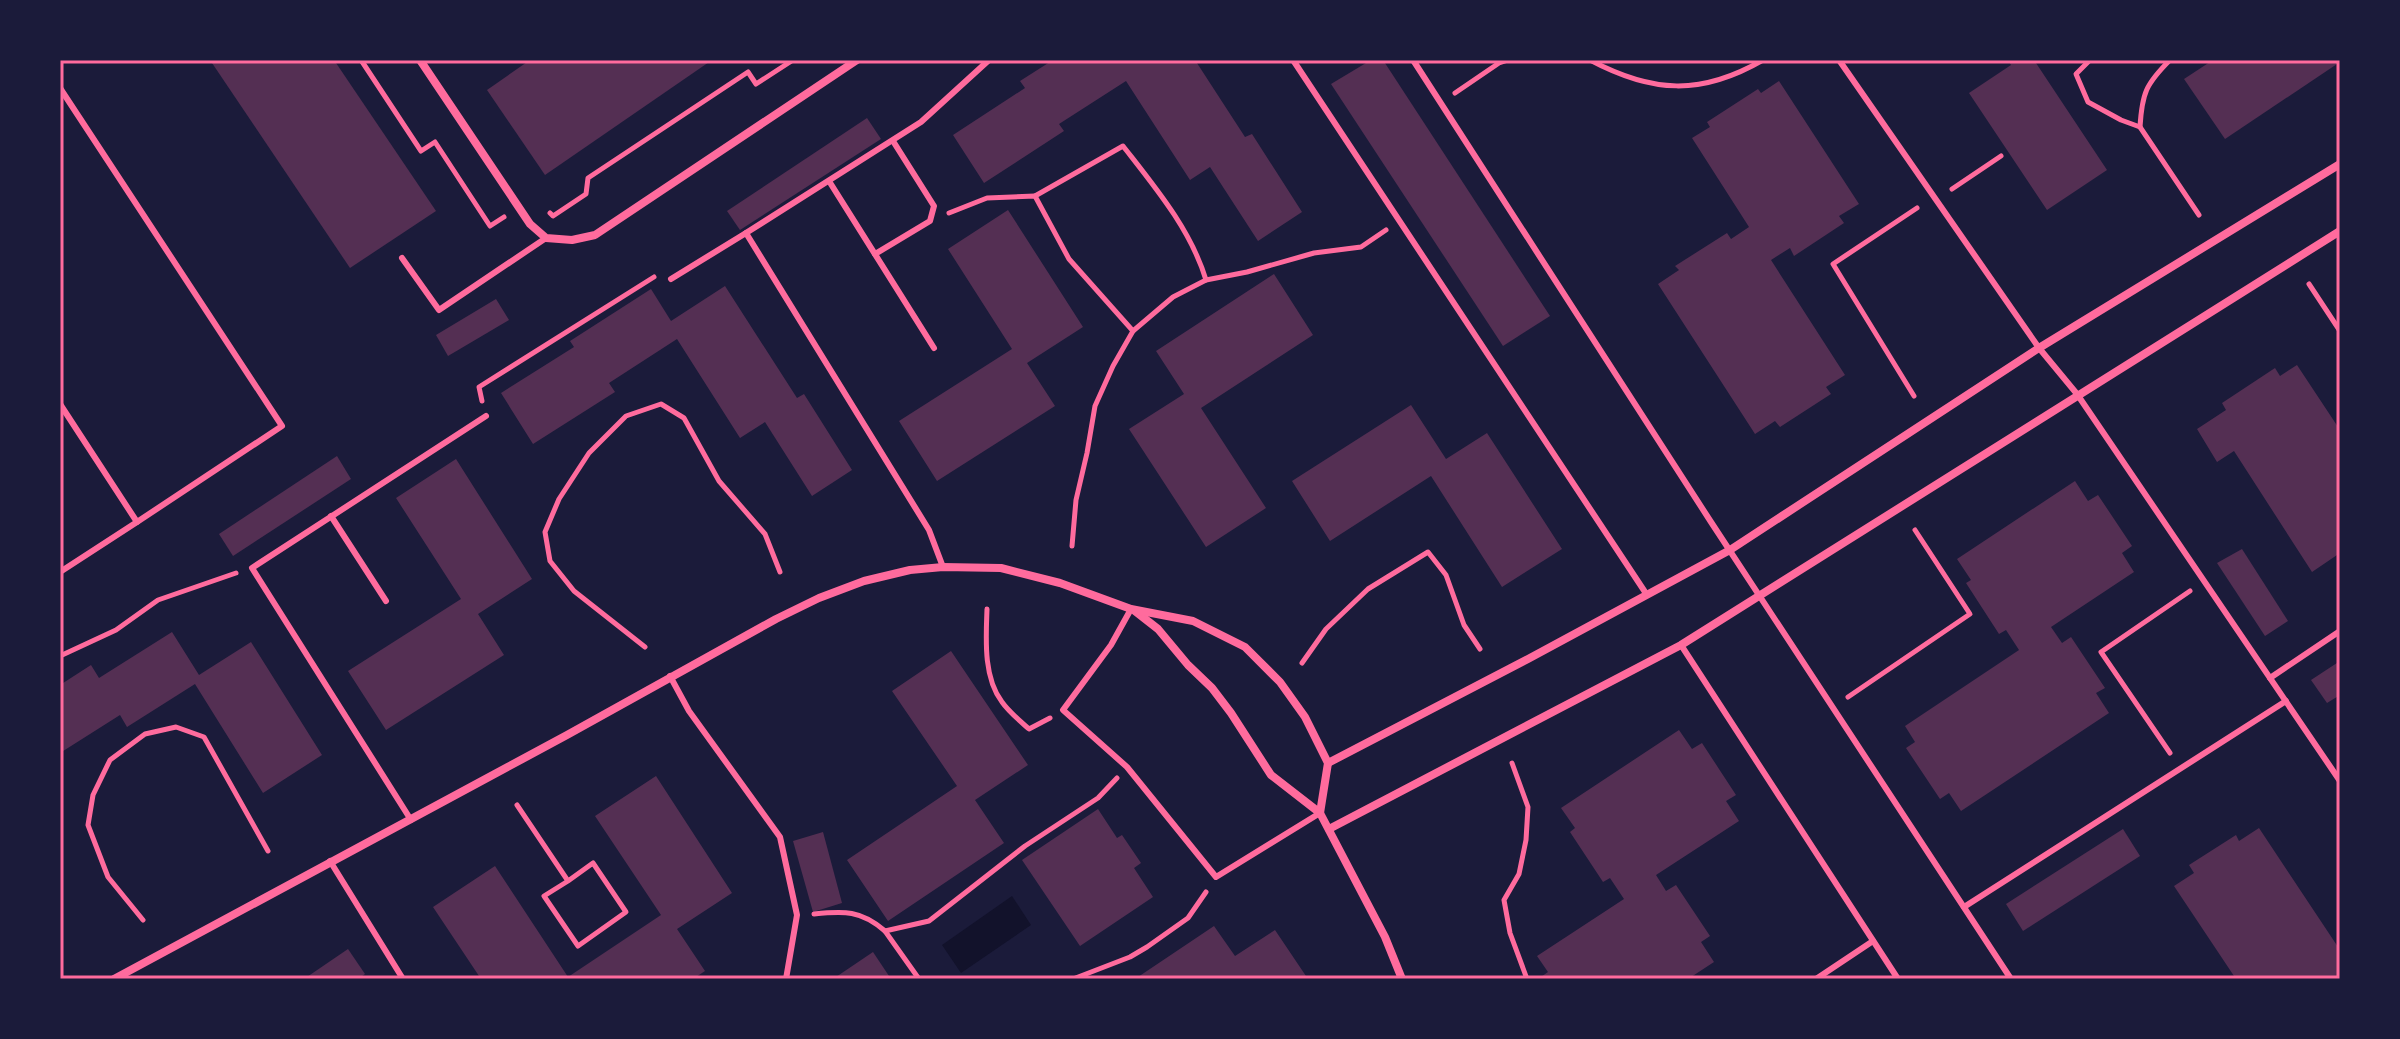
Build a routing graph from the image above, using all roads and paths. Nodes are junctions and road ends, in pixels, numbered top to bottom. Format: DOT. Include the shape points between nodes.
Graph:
graph roads {
  1 [pos="361,60"];
  2 [pos="420,60"];
  3 [pos="793,60"];
  4 [pos="857,60"];
  5 [pos="989,60"];
  6 [pos="1293,60"];
  7 [pos="1413,60"];
  8 [pos="1508,60"];
  9 [pos="1590,60"];
  10 [pos="1763,60"];
  11 [pos="1839,60"];
  12 [pos="2090,60"];
  13 [pos="2170,60"];
  14 [pos="60,88"];
  15 [pos="1441,103"];
  16 [pos="2140,127"];
  17 [pos="893,141"];
  18 [pos="2001,156"];
  19 [pos="2340,164"];
  20 [pos="829,181"];
  21 [pos="1952,189"];
  22 [pos="1035,196"];
  23 [pos="543,207"];
  24 [pos="1917,208"];
  25 [pos="2199,215"];
  26 [pos="505,216"];
  27 [pos="930,221"];
  28 [pos="1400,221"];
  29 [pos="2340,231"];
  30 [pos="746,233"];
  31 [pos="546,238"];
  32 [pos="875,254"];
  33 [pos="402,258"];
  34 [pos="671,279"];
  35 [pos="1206,280"];
  36 [pos="2309,284"];
  37 [pos="1133,331"];
  38 [pos="2340,331"];
  39 [pos="934,348"];
  40 [pos="2039,348"];
  41 [pos="2077,394"];
  42 [pos="1914,396"];
  43 [pos="60,404"];
  44 [pos="486,416"];
  45 [pos="331,516"];
  46 [pos="137,522"];
  47 [pos="1915,530"];
  48 [pos="1072,546"];
  49 [pos="1730,550"];
  50 [pos="943,567"];
  51 [pos="252,568"];
  52 [pos="60,572"];
  53 [pos="780,572"];
  54 [pos="2204,581"];
  55 [pos="1647,595"];
  56 [pos="1761,596"];
  57 [pos="386,601"];
  58 [pos="987,609"];
  59 [pos="1131,609"];
  60 [pos="2340,631"];
  61 [pos="1681,645"];
  62 [pos="645,647"];
  63 [pos="1480,649"];
  64 [pos="60,656"];
  65 [pos="1302,663"];
  66 [pos="670,676"];
  67 [pos="2270,678"];
  68 [pos="2286,701"];
  69 [pos="1833,706"];
  70 [pos="1029,729"];
  71 [pos="1328,763"];
  72 [pos="1512,763"];
  73 [pos="2181,769"];
  74 [pos="2340,781"];
  75 [pos="1098,798"];
  76 [pos="517,805"];
  77 [pos="1320,813"];
  78 [pos="411,820"];
  79 [pos="1329,829"];
  80 [pos="268,851"];
  81 [pos="330,861"];
  82 [pos="1216,877"];
  83 [pos="568,881"];
  84 [pos="1964,907"];
  85 [pos="797,915"];
  86 [pos="143,920"];
  87 [pos="885,931"];
  88 [pos="1873,941"];
  89 [pos="114,979"];
  90 [pos="403,979"];
  91 [pos="786,979"];
  92 [pos="919,979"];
  93 [pos="1073,979"];
  94 [pos="1402,979"];
  95 [pos="1527,979"];
  96 [pos="1816,979"];
  97 [pos="1898,979"];
  98 [pos="2011,979"];
  1 -- 26 [label="path" via="421,151 435,142 490,226"];
  2 -- 31 [label="street" via="518,208"];
  3 -- 23 [label="path" via="756,84 748,72 588,178 586,194 553,216"];
  4 -- 31 [label="street" via="595,235"];
  5 -- 17 [label="lane"];
  6 -- 28 [label="lane"];
  7 -- 15 [label="lane"];
  8 -- 15 [label="path"];
  9 -- 10 [label="path" via="1619,76 1660,86 1707,84"];
  11 -- 40 [label="lane"];
  12 -- 16 [label="path" via="2076,74 2088,102"];
  13 -- 16 [label="path" via="2151,79"];
  14 -- 46 [label="lane" via="282,426"];
  15 -- 49 [label="lane"];
  16 -- 25 [label="path"];
  17 -- 20 [label="lane"];
  17 -- 27 [label="lane" via="934,206"];
  18 -- 21 [label="path"];
  19 -- 40 [label="street"];
  20 -- 30 [label="lane"];
  20 -- 32 [label="lane"];
  22 -- 27 [label="path" via="987,198"];
  22 -- 35 [label="path" via="1123,146 1160,193 1200,258"];
  22 -- 37 [label="path" via="1069,259"];
  24 -- 42 [label="path" via="1833,264"];
  27 -- 32 [label="lane"];
  28 -- 35 [label="path" via="1361,247"];
  28 -- 55 [label="lane"];
  29 -- 41 [label="street"];
  30 -- 34 [label="lane"];
  30 -- 50 [label="lane" via="929,530"];
  31 -- 33 [label="lane" via="439,310"];
  32 -- 39 [label="lane"];
  34 -- 44 [label="path" via="652,276 479,387"];
  35 -- 37 [label="path" via="1173,297"];
  36 -- 38 [label="path"];
  37 -- 48 [label="path" via="1095,406"];
  40 -- 41 [label="lane"];
  40 -- 49 [label="street"];
  41 -- 54 [label="lane"];
  41 -- 56 [label="street"];
  43 -- 46 [label="lane"];
  44 -- 45 [label="lane"];
  45 -- 51 [label="lane"];
  45 -- 57 [label="lane"];
  46 -- 52 [label="lane"];
  47 -- 69 [label="path" via="1970,614"];
  49 -- 55 [label="street"];
  49 -- 56 [label="lane"];
  50 -- 59 [label="street" via="1001,568"];
  50 -- 66 [label="street" via="864,581 819,598"];
  51 -- 64 [label="path" via="158,600 116,630"];
  51 -- 78 [label="lane"];
  53 -- 62 [label="path" via="765,534 719,481 684,418 661,404 626,416 589,453 545,532 550,561 574,591"];
  54 -- 67 [label="lane"];
  54 -- 73 [label="path" via="2101,652"];
  55 -- 71 [label="street"];
  56 -- 61 [label="street"];
  56 -- 69 [label="lane"];
  58 -- 70 [label="path" via="992,683 1001,702"];
  59 -- 71 [label="street" via="1193,621 1245,647 1280,682"];
  59 -- 77 [label="street" via="1158,629 1212,688 1271,775"];
  59 -- 82 [label="lane" via="1063,710 1127,767"];
  60 -- 67 [label="lane"];
  61 -- 79 [label="street"];
  61 -- 88 [label="lane"];
  63 -- 65 [label="path" via="1464,625 1446,575 1428,552 1368,589 1326,629"];
  66 -- 78 [label="street"];
  66 -- 85 [label="lane" via="689,711 780,837"];
  67 -- 68 [label="lane"];
  68 -- 73 [label="lane"];
  68 -- 74 [label="lane"];
  69 -- 84 [label="lane"];
  71 -- 77 [label="street"];
  72 -- 95 [label="path" via="1528,807 1519,874 1504,900"];
  73 -- 84 [label="lane"];
  75 -- 87 [label="path" via="1025,846 929,921"];
  76 -- 83 [label="path"];
  77 -- 79 [label="street"];
  77 -- 82 [label="lane"];
  78 -- 81 [label="street"];
  79 -- 94 [label="street"];
  80 -- 86 [label="path" via="204,737 176,727 145,734 110,760 93,795 88,825 108,877"];
  81 -- 89 [label="street"];
  81 -- 90 [label="lane"];
  82 -- 93 [label="path" via="1188,918 1130,957"];
  83 -- 83 [label="path" via="544,896 578,946 626,912 593,863"];
  84 -- 98 [label="lane"];
  85 -- 87 [label="path" via="845,911 870,918"];
  85 -- 91 [label="lane"];
  87 -- 92 [label="path"];
  88 -- 96 [label="lane"];
  88 -- 97 [label="lane"];
}
